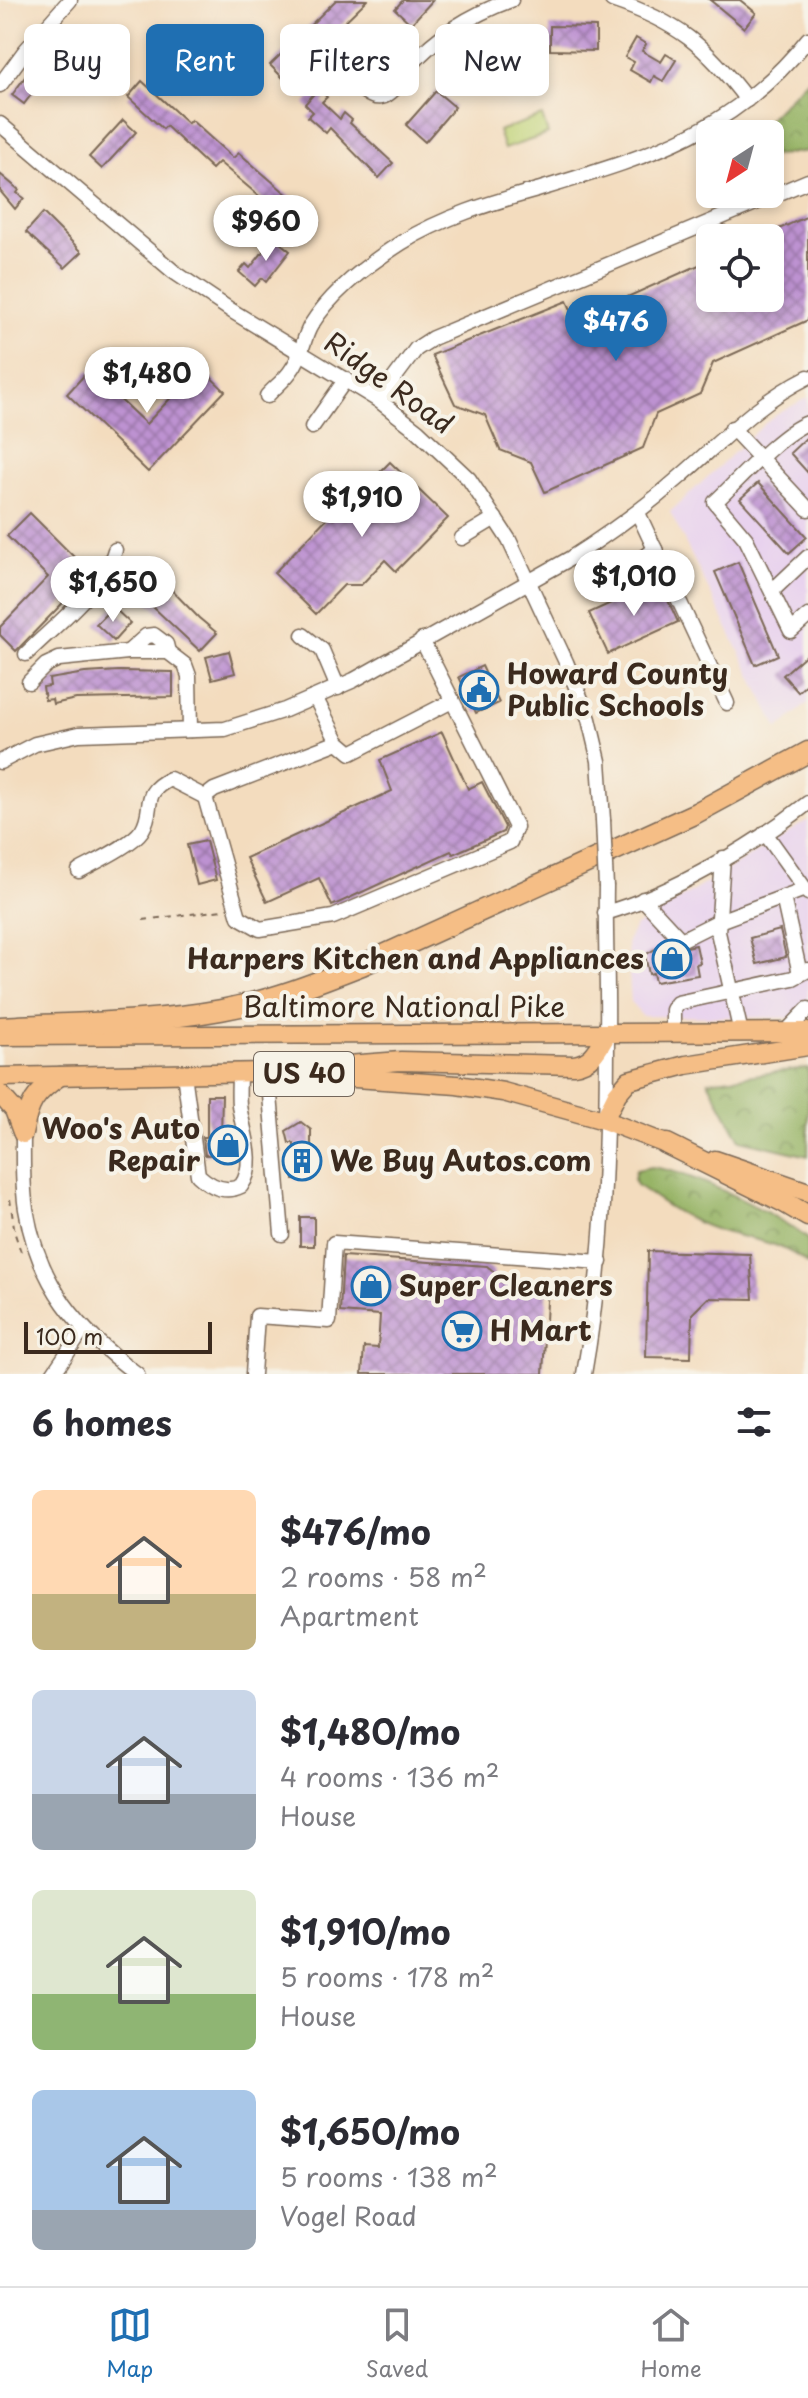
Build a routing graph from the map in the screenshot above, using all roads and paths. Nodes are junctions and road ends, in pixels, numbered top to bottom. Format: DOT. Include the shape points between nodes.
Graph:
graph roads {
  1 [pos="70,0"];
  2 [pos="511,0"];
  3 [pos="612,0"];
  4 [pos="808,39"];
  5 [pos="419,57"];
  6 [pos="412,64"];
  7 [pos="0,85"];
  8 [pos="747,100"];
  9 [pos="0,124"];
  10 [pos="808,181"];
  11 [pos="301,351"];
  12 [pos="808,377"];
  13 [pos="346,379"];
  14 [pos="267,396"];
  15 [pos="378,400"];
  16 [pos="808,423"];
  17 [pos="312,427"];
  18 [pos="732,428"];
  19 [pos="761,459"];
  20 [pos="808,509"];
  21 [pos="638,513"];
  22 [pos="495,518"];
  23 [pos="462,538"];
  24 [pos="655,549"];
  25 [pos="115,550"];
  26 [pos="808,557"];
  27 [pos="529,580"];
  28 [pos="607,587"];
  29 [pos="772,591"];
  30 [pos="808,616"];
  31 [pos="303,635"];
  32 [pos="422,640"];
  33 [pos="26,654"];
  34 [pos="29,682"];
  35 [pos="338,688"];
  36 [pos="316,699"];
  37 [pos="452,701"];
  38 [pos="727,703"];
  39 [pos="190,730"];
  40 [pos="338,742"];
  41 [pos="808,752"];
  42 [pos="0,762"];
  43 [pos="205,797"];
  44 [pos="808,803"];
  45 [pos="765,833"];
  46 [pos="723,858"];
  47 [pos="79,871"];
  48 [pos="806,891"];
  49 [pos="783,897"];
  50 [pos="643,899"];
  51 [pos="236,908"];
  52 [pos="605,913"];
  53 [pos="143,920"];
  54 [pos="719,921"];
  55 [pos="804,972"];
  56 [pos="732,992"];
  57 [pos="808,1009"];
  58 [pos="0,1027"];
  59 [pos="808,1032"];
  60 [pos="673,1033"];
  61 [pos="741,1033"];
  62 [pos="785,1033"];
  63 [pos="607,1034"];
  64 [pos="0,1036"];
  65 [pos="808,1046"];
  66 [pos="268,1072"];
  67 [pos="239,1073"];
  68 [pos="184,1074"];
  69 [pos="60,1076"];
  70 [pos="0,1077"];
  71 [pos="0,1094"];
  72 [pos="604,1120"];
  73 [pos="23,1134"];
  74 [pos="667,1144"];
  75 [pos="772,1179"];
  76 [pos="808,1182"];
  77 [pos="808,1192"];
  78 [pos="808,1216"];
  79 [pos="282,1234"];
  80 [pos="600,1262"];
  81 [pos="83,1330"];
  82 [pos="53,1374"];
  83 [pos="137,1374"];
  84 [pos="253,1374"];
  85 [pos="584,1374"];
  1 -- 7 [label="street"];
  2 -- 5 [label="street" via="465,21"];
  3 -- 8 [label="street" via="676,27 703,48"];
  4 -- 8 [label="street"];
  6 -- 6 [label="street" via="390,93 377,98 346,73 378,34"];
  8 -- 11 [label="street" via="687,139 649,155 437,223 367,267 333,296 311,325"];
  9 -- 11 [label="street, Ridge Road" via="174,272"];
  10 -- 15 [label="street" via="433,338 416,349"];
  11 -- 13 [label="street, Ridge Road"];
  11 -- 14 [label="street"];
  12 -- 18 [label="street"];
  13 -- 15 [label="street, Ridge Road"];
  13 -- 17 [label="street"];
  15 -- 22 [label="street, Ridge Road" via="469,479"];
  16 -- 19 [label="street"];
  18 -- 19 [label="street"];
  18 -- 21 [label="street"];
  19 -- 20 [label="street"];
  19 -- 29 [label="street" via="715,502 746,539"];
  21 -- 24 [label="street"];
  21 -- 27 [label="street"];
  22 -- 23 [label="street"];
  22 -- 27 [label="street, Ridge Road"];
  24 -- 28 [label="street"];
  24 -- 38 [label="street"];
  25 -- 33 [label="street" via="96,584"];
  26 -- 29 [label="street"];
  27 -- 32 [label="street"];
  27 -- 52 [label="street, Ridge Road, bridge" via="589,719 599,761"];
  29 -- 30 [label="street" via="791,631"];
  31 -- 35 [label="street" via="322,650"];
  32 -- 35 [label="street"];
  32 -- 37 [label="street"];
  34 -- 39 [label="street" via="59,659 168,652 185,665 189,676"];
  35 -- 36 [label="street"];
  36 -- 39 [label="street" via="225,729"];
  36 -- 40 [label="street"];
  37 -- 40 [label="street" via="351,753"];
  37 -- 51 [label="street" via="516,827 510,842 333,917 260,929 239,917"];
  39 -- 42 [label="street" via="79,734 35,744"];
  40 -- 43 [label="street"];
  41 -- 58 [label="highway" via="696,813 313,984 222,1010 179,1016"];
  43 -- 47 [label="street" via="170,779 157,785 149,795 141,831"];
  43 -- 51 [label="street"];
  44 -- 45 [label="street"];
  45 -- 46 [label="street"];
  45 -- 48 [label="street"];
  46 -- 50 [label="street"];
  46 -- 54 [label="street"];
  48 -- 49 [label="street"];
  49 -- 54 [label="street"];
  49 -- 55 [label="street"];
  50 -- 52 [label="street"];
  50 -- 54 [label="street" via="681,940"];
  51 -- 53 [label="path"];
  52 -- 63 [label="street, Ridge Road"];
  54 -- 56 [label="street"];
  55 -- 56 [label="street"];
  56 -- 60 [label="street" via="677,1003"];
  56 -- 61 [label="street"];
  57 -- 62 [label="street"];
  59 -- 62 [label="main road, Baltimore National Pike / US 40"];
  60 -- 61 [label="main road, Baltimore National Pike / US 40"];
  60 -- 63 [label="main road, Baltimore National Pike / US 40"];
  61 -- 62 [label="main road, Baltimore National Pike / US 40"];
  63 -- 64 [label="main road, Baltimore National Pike / US 40"];
  63 -- 66 [label="main road" via="585,1064 401,1061"];
  63 -- 72 [label="street, Ridge Road"];
  65 -- 72 [label="main road" via="686,1065 629,1080"];
  66 -- 67 [label="main road, US 40"];
  66 -- 72 [label="main road, US 40" via="457,1085"];
  66 -- 79 [label="street"];
  67 -- 68 [label="main road, US 40"];
  67 -- 68 [label="street" via="247,1174 241,1186 231,1190 198,1175"];
  68 -- 69 [label="main road, US 40"];
  69 -- 70 [label="main road, US 40"];
  69 -- 73 [label="main road" via="34,1098"];
  71 -- 73 [label="main road" via="14,1110"];
  72 -- 74 [label="main road, US 40"];
  72 -- 80 [label="street, Ridge Road"];
  73 -- 81 [label="street" via="30,1233 60,1300"];
  74 -- 75 [label="main road, US 40"];
  74 -- 78 [label="highway"];
  75 -- 76 [label="main road"];
  75 -- 77 [label="main road, US 40"];
  80 -- 84 [label="street" via="334,1243 329,1321 257,1316"];
  80 -- 85 [label="street, Ridge Road"];
  81 -- 82 [label="street"];
  81 -- 83 [label="street"];
}
